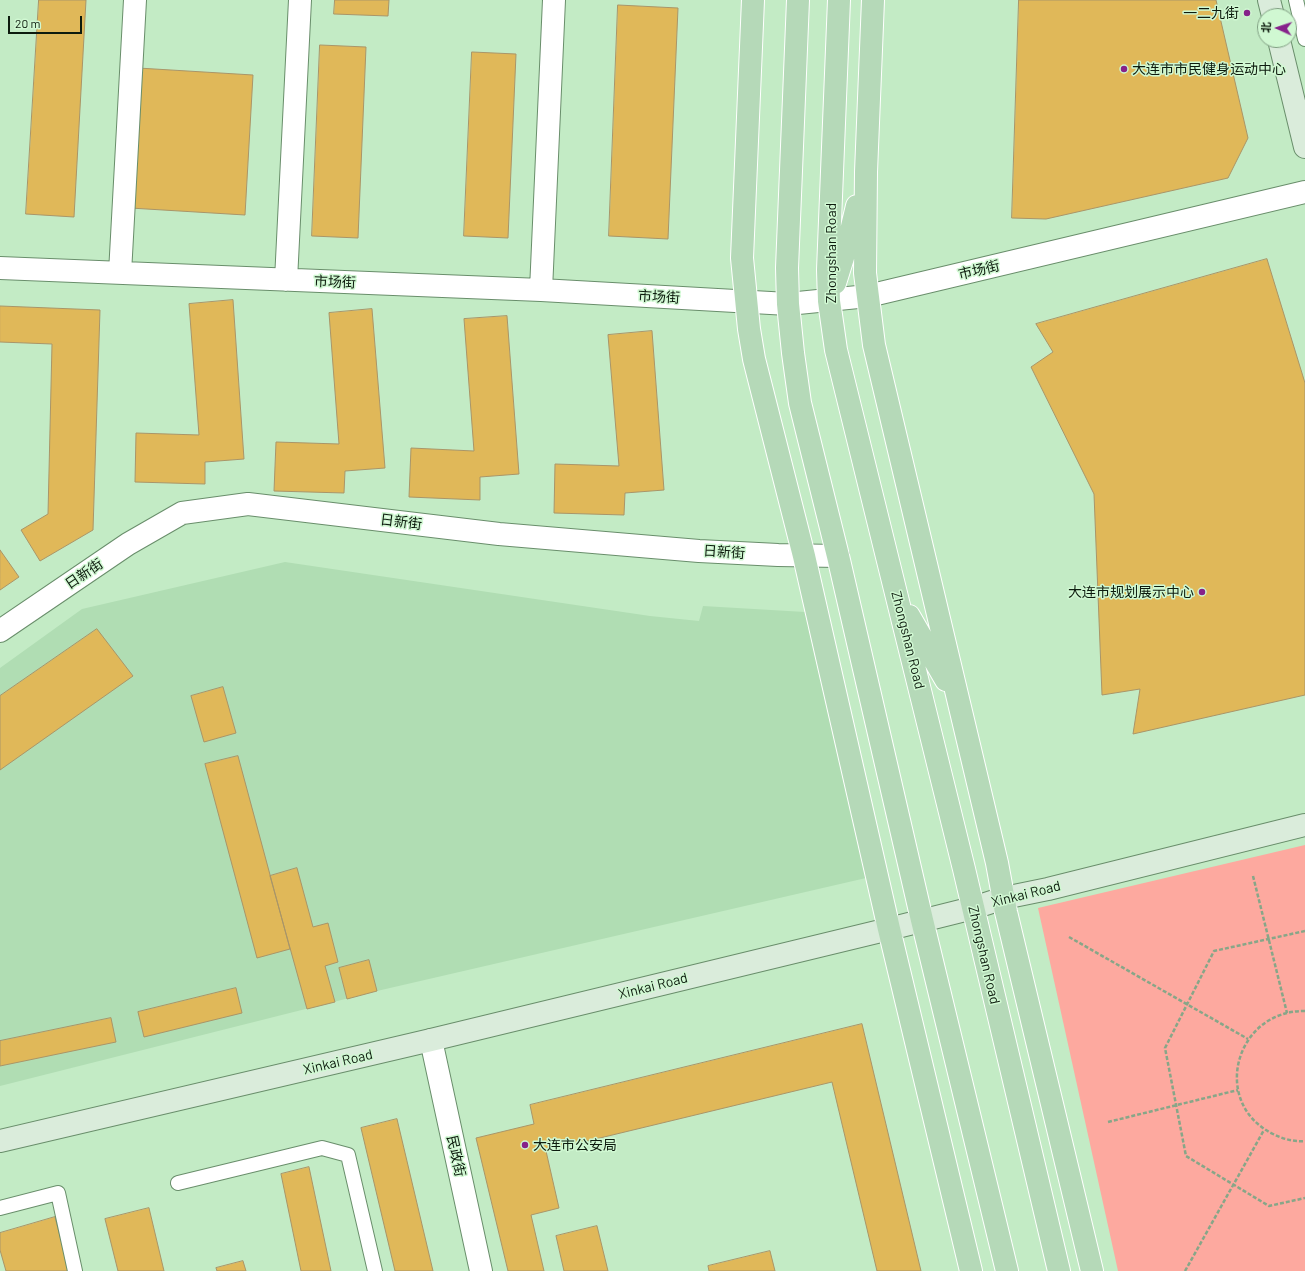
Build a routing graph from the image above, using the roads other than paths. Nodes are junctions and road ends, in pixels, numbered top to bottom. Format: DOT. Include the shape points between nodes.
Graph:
graph roads {
  1 [pos="135,0"];
  2 [pos="300,0"];
  3 [pos="554,0"];
  4 [pos="752,0"];
  5 [pos="798,0"];
  6 [pos="839,0"];
  7 [pos="873,0"];
  8 [pos="1296,0"];
  9 [pos="1305,40"];
  10 [pos="1281,48"];
  11 [pos="1305,147"];
  12 [pos="866,172"];
  13 [pos="1305,192"];
  14 [pos="0,268"];
  15 [pos="120,273"];
  16 [pos="286,280"];
  17 [pos="541,290"];
  18 [pos="868,296"];
  19 [pos="747,301"];
  20 [pos="829,301"];
  21 [pos="788,304"];
  22 [pos="804,556"];
  23 [pos="838,556"];
  24 [pos="896,592"];
  25 [pos="0,631"];
  26 [pos="958,702"];
  27 [pos="1305,825"];
  28 [pos="1004,898"];
  29 [pos="973,908"];
  30 [pos="922,920"];
  31 [pos="889,929"];
  32 [pos="431,1040"];
  33 [pos="0,1141"];
  34 [pos="178,1183"];
  35 [pos="0,1208"];
  36 [pos="76,1271"];
  37 [pos="375,1271"];
  38 [pos="481,1271"];
  39 [pos="971,1271"];
  40 [pos="1007,1271"];
  41 [pos="1059,1271"];
  42 [pos="1092,1271"];
  1 -- 15 [label="street"];
  2 -- 16 [label="street"];
  3 -- 17 [label="street"];
  4 -- 19 [label="main road" via="742,258"];
  5 -- 21 [label="main road" via="787,268"];
  6 -- 20 [label="main road, Zhongshan Road" via="828,270"];
  7 -- 12 [label="main road"];
  8 -- 9 [label="lane"];
  10 -- 11 [label="main road"];
  12 -- 18 [label="main road" via="865,273"];
  12 -- 20 [label="main road"];
  13 -- 18 [label="street, 市场街"];
  14 -- 15 [label="street, 市场街"];
  15 -- 16 [label="street, 市场街"];
  16 -- 17 [label="street, 市场街"];
  17 -- 19 [label="street, 市场街"];
  18 -- 20 [label="street, 市场街"];
  18 -- 26 [label="main road" via="874,345"];
  19 -- 21 [label="street, 市场街"];
  19 -- 22 [label="main road" via="754,359"];
  20 -- 21 [label="street, 市场街"];
  20 -- 24 [label="main road, Zhongshan Road" via="836,350"];
  21 -- 23 [label="main road" via="800,404"];
  22 -- 23 [label="street, 日新街"];
  22 -- 25 [label="street, 日新街" via="699,551 499,534 248,504 182,513 128,544"];
  22 -- 31 [label="main road"];
  23 -- 30 [label="main road"];
  24 -- 26 [label="main road"];
  24 -- 29 [label="main road, Zhongshan Road"];
  26 -- 28 [label="main road"];
  27 -- 28 [label="main road, Xinkai Road"];
  28 -- 29 [label="main road, Xinkai Road"];
  28 -- 42 [label="main road"];
  29 -- 30 [label="main road, Xinkai Road"];
  29 -- 41 [label="main road, Zhongshan Road"];
  30 -- 31 [label="main road, Xinkai Road"];
  30 -- 40 [label="main road"];
  31 -- 32 [label="main road, Xinkai Road"];
  31 -- 39 [label="main road"];
  32 -- 33 [label="main road, Xinkai Road"];
  32 -- 38 [label="street, 民政街"];
  34 -- 37 [label="lane" via="322,1148 348,1155"];
  35 -- 36 [label="lane" via="58,1193"];
}
